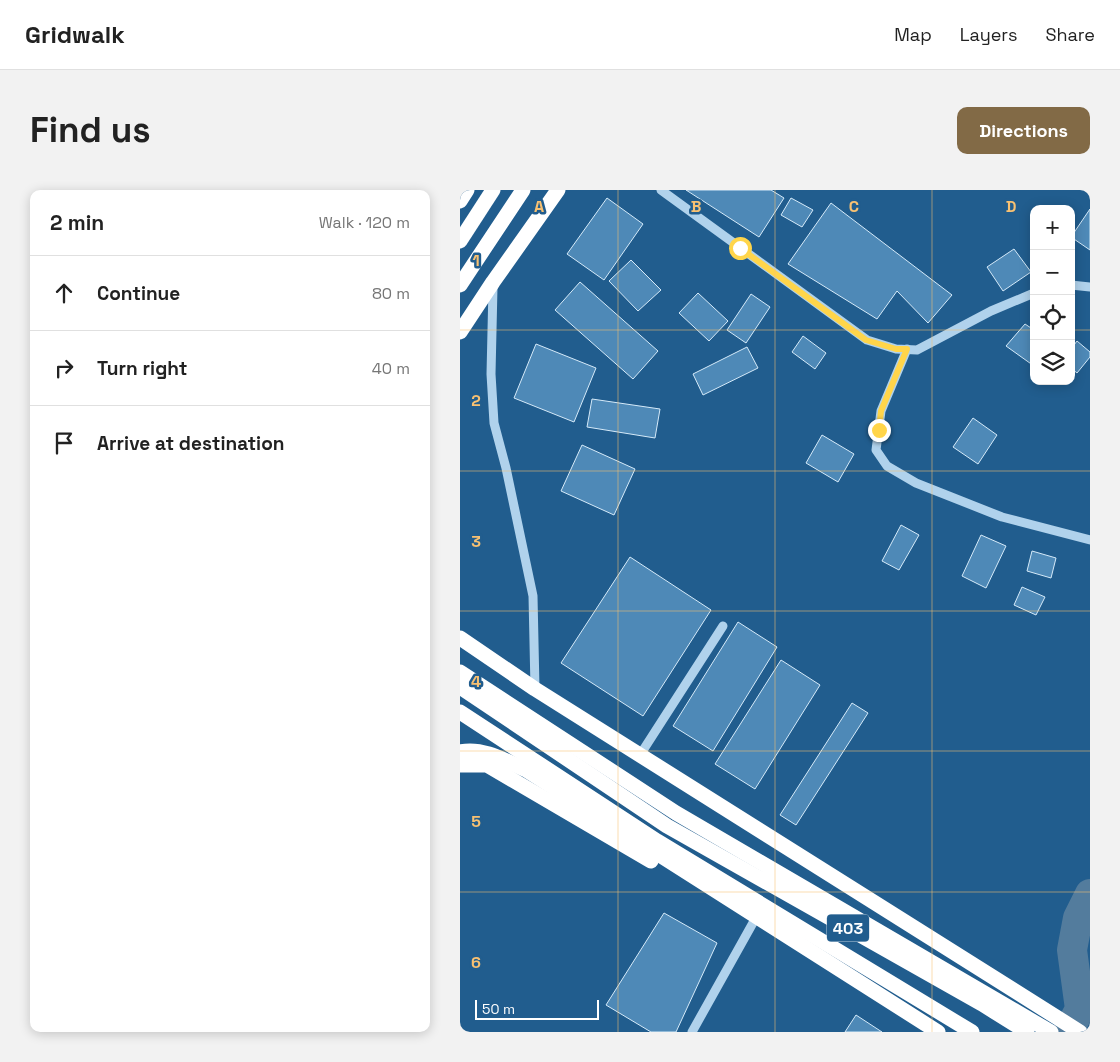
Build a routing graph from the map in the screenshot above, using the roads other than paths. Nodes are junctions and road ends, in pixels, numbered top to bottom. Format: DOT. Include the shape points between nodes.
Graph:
graph roads {
  1 [pos="467,190"];
  2 [pos="493,190"];
  3 [pos="523,190"];
  4 [pos="558,190"];
  5 [pos="661,190"];
  6 [pos="460,201"];
  7 [pos="460,241"];
  8 [pos="493,282"];
  9 [pos="460,285"];
  10 [pos="1075,285"];
  11 [pos="1090,287"];
  12 [pos="1030,295"];
  13 [pos="460,332"];
  14 [pos="907,349"];
  15 [pos="1090,540"];
  16 [pos="723,626"];
  17 [pos="460,638"];
  18 [pos="460,672"];
  19 [pos="460,687"];
  20 [pos="535,690"];
  21 [pos="460,712"];
  22 [pos="460,752"];
  23 [pos="640,755"];
  24 [pos="460,765"];
  25 [pos="754,921"];
  26 [pos="692,1032"];
  27 [pos="923,1032"];
  28 [pos="938,1032"];
  29 [pos="972,1032"];
  30 [pos="1027,1032"];
  31 [pos="1051,1032"];
  32 [pos="1080,1032"];
  1 -- 6 [label="highway"];
  2 -- 7 [label="highway"];
  3 -- 9 [label="highway"];
  4 -- 8 [label="highway"];
  5 -- 14 [label="street" via="866,340"];
  8 -- 13 [label="highway"];
  8 -- 20 [label="street" via="491,374 494,423 533,596"];
  10 -- 11 [label="street"];
  12 -- 14 [label="street" via="916,350"];
  14 -- 15 [label="street" via="881,411 876,450 886,466 916,483 1002,517"];
  16 -- 23 [label="street"];
  17 -- 20 [label="highway"];
  18 -- 31 [label="highway" via="676,813"];
  19 -- 30 [label="highway, 403" via="667,826"];
  20 -- 23 [label="highway"];
  21 -- 29 [label="highway, 403" via="657,841"];
  22 -- 28 [label="highway" via="493,755 526,770"];
  23 -- 32 [label="highway"];
  24 -- 25 [label="highway" via="487,764"];
  25 -- 26 [label="street"];
  25 -- 27 [label="highway"];
}
